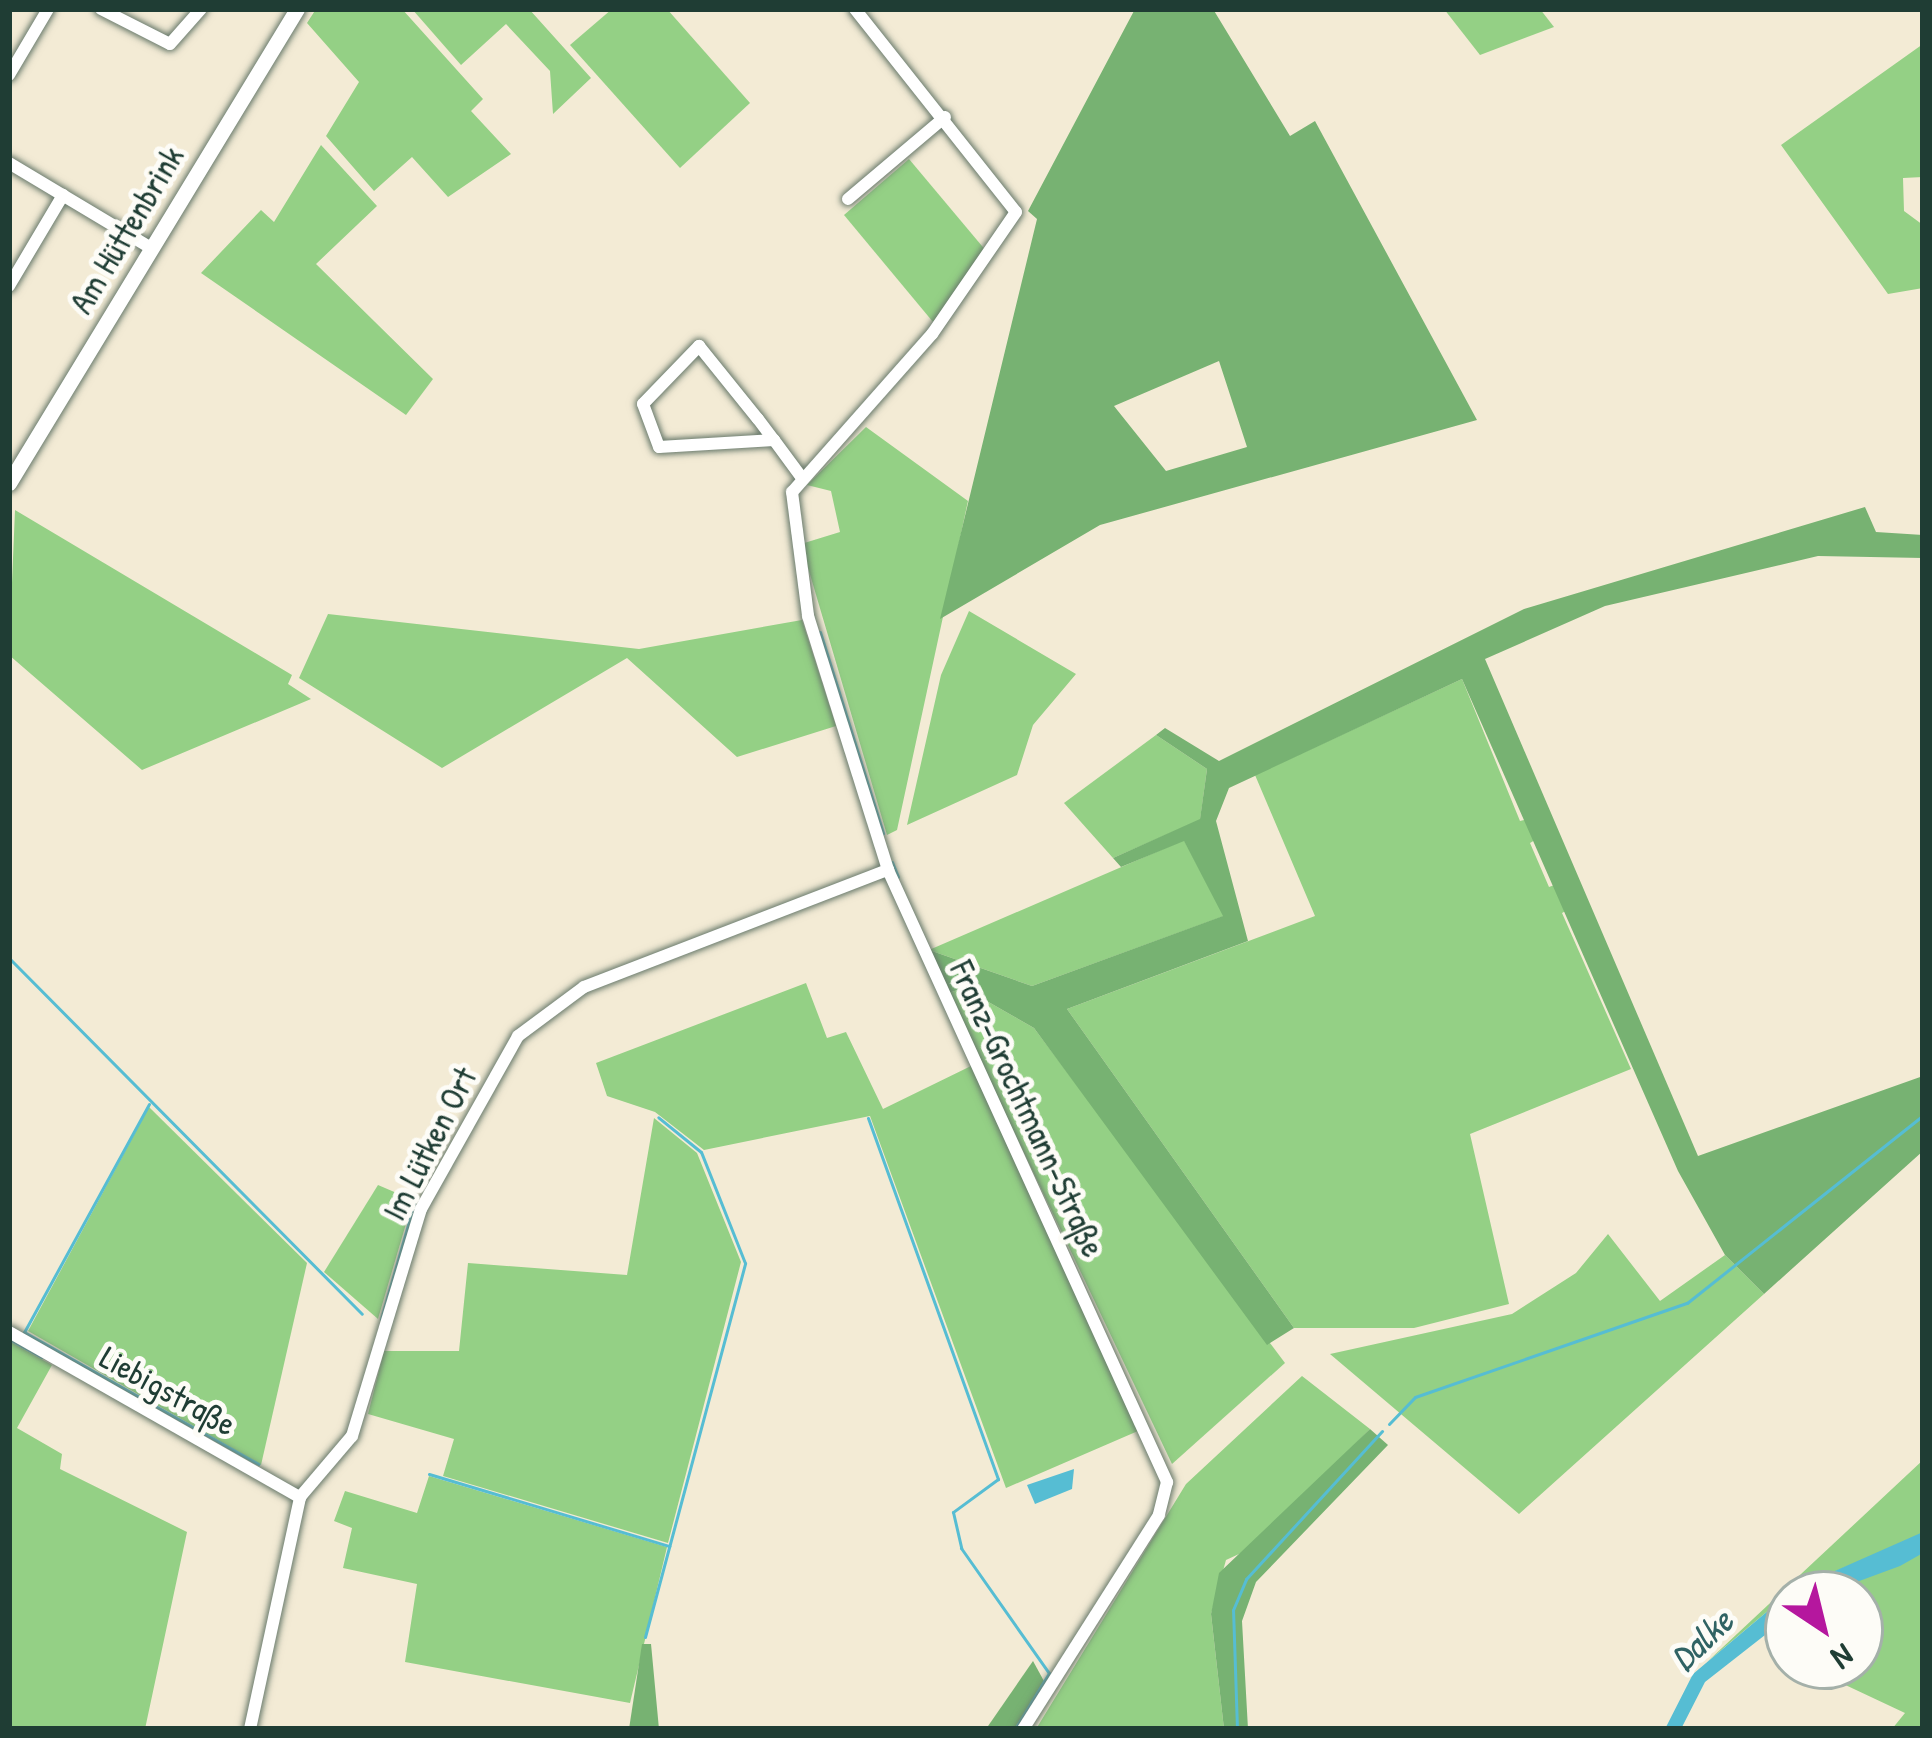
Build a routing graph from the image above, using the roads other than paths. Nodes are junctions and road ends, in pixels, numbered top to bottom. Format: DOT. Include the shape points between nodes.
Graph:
graph roads {
  1 [pos="48,9"];
  2 [pos="100,9"];
  3 [pos="200,9"];
  4 [pos="297,9"];
  5 [pos="855,9"];
  6 [pos="9,75"];
  7 [pos="946,117"];
  8 [pos="9,164"];
  9 [pos="63,195"];
  10 [pos="848,199"];
  11 [pos="151,248"];
  12 [pos="9,286"];
  13 [pos="774,440"];
  14 [pos="802,478"];
  15 [pos="9,483"];
  16 [pos="888,870"];
  17 [pos="9,1332"];
  18 [pos="301,1497"];
  19 [pos="250,1729"];
  20 [pos="1023,1729"];
  1 -- 6 [label="street"];
  2 -- 3 [label="street" via="170,44"];
  4 -- 11 [label="street, Am Hüttenbrink"];
  5 -- 7 [label="street"];
  7 -- 10 [label="street"];
  7 -- 14 [label="street" via="1009,192 1015,223 862,420"];
  8 -- 9 [label="street"];
  9 -- 11 [label="street"];
  9 -- 12 [label="street"];
  11 -- 15 [label="street, Am Hüttenbrink"];
  13 -- 13 [label="street" via="699,346 643,404 658,447"];
  13 -- 14 [label="street"];
  14 -- 16 [label="street, Franz-Grochtmann-Straße" via="788,506 808,616"];
  16 -- 18 [label="street, Im Lütken Ort" via="584,987 532,1020 421,1209 352,1436"];
  16 -- 20 [label="street, Franz-Grochtmann-Straße" via="1167,1482 1159,1515"];
  17 -- 18 [label="street, Liebigstraße"];
  18 -- 19 [label="street, Im Lütken Ort"];
}
